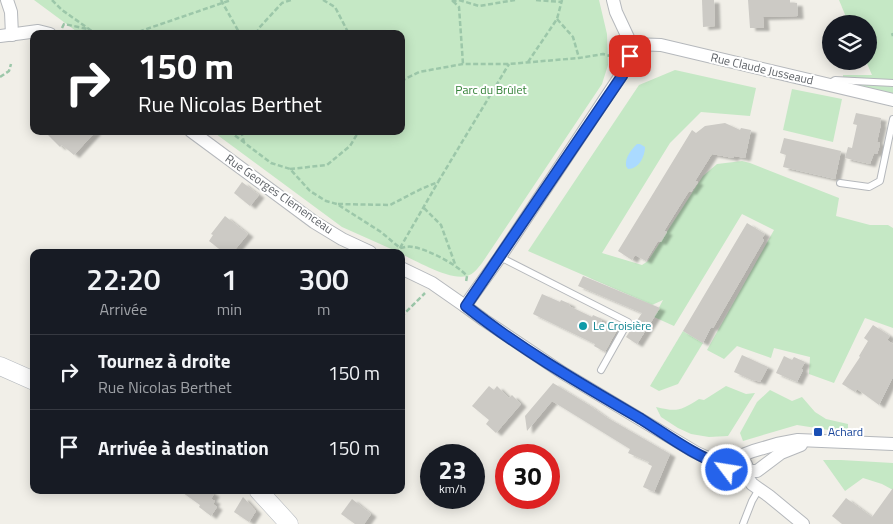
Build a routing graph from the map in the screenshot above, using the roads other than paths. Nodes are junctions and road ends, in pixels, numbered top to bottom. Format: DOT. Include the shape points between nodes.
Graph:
graph roads {
  1 [pos="7,0"];
  2 [pos="612,0"];
  3 [pos="30,32"];
  4 [pos="6,35"];
  5 [pos="631,44"];
  6 [pos="893,83"];
  7 [pos="826,85"];
  8 [pos="893,100"];
  9 [pos="893,119"];
  10 [pos="196,135"];
  11 [pos="840,183"];
  12 [pos="364,249"];
  13 [pos="500,257"];
  14 [pos="405,270"];
  15 [pos="466,306"];
  16 [pos="0,366"];
  17 [pos="601,370"];
  18 [pos="30,379"];
  19 [pos="814,441"];
  20 [pos="893,444"];
  21 [pos="738,459"];
  22 [pos="727,467"];
  23 [pos="746,472"];
  24 [pos="759,489"];
  25 [pos="262,494"];
  26 [pos="289,524"];
  27 [pos="743,524"];
  28 [pos="803,524"];
  1 -- 4 [label="street" via="11,12"];
  2 -- 5 [label="street"];
  3 -- 4 [label="street"];
  5 -- 7 [label="street, Rue Claude Jusseaud" via="660,45"];
  5 -- 13 [label="street" via="625,69"];
  6 -- 7 [label="lane" via="835,80"];
  7 -- 8 [label="street, Rue Claude Jusseaud"];
  9 -- 11 [label="lane" via="880,181 869,187"];
  10 -- 12 [label="street, Rue Georges Clemenceau" via="314,222"];
  13 -- 15 [label="street"];
  13 -- 17 [label="lane" via="628,322"];
  14 -- 15 [label="street"];
  15 -- 22 [label="street" via="563,373 695,452"];
  16 -- 18 [label="main road"];
  19 -- 20 [label="street"];
  19 -- 21 [label="street" via="777,444"];
  19 -- 23 [label="street" via="781,453 757,471"];
  21 -- 22 [label="street"];
  21 -- 23 [label="street" via="746,466"];
  22 -- 23 [label="street" via="735,478"];
  23 -- 24 [label="street" via="752,484"];
  24 -- 27 [label="lane"];
  24 -- 28 [label="street"];
  25 -- 26 [label="main road"];
}
